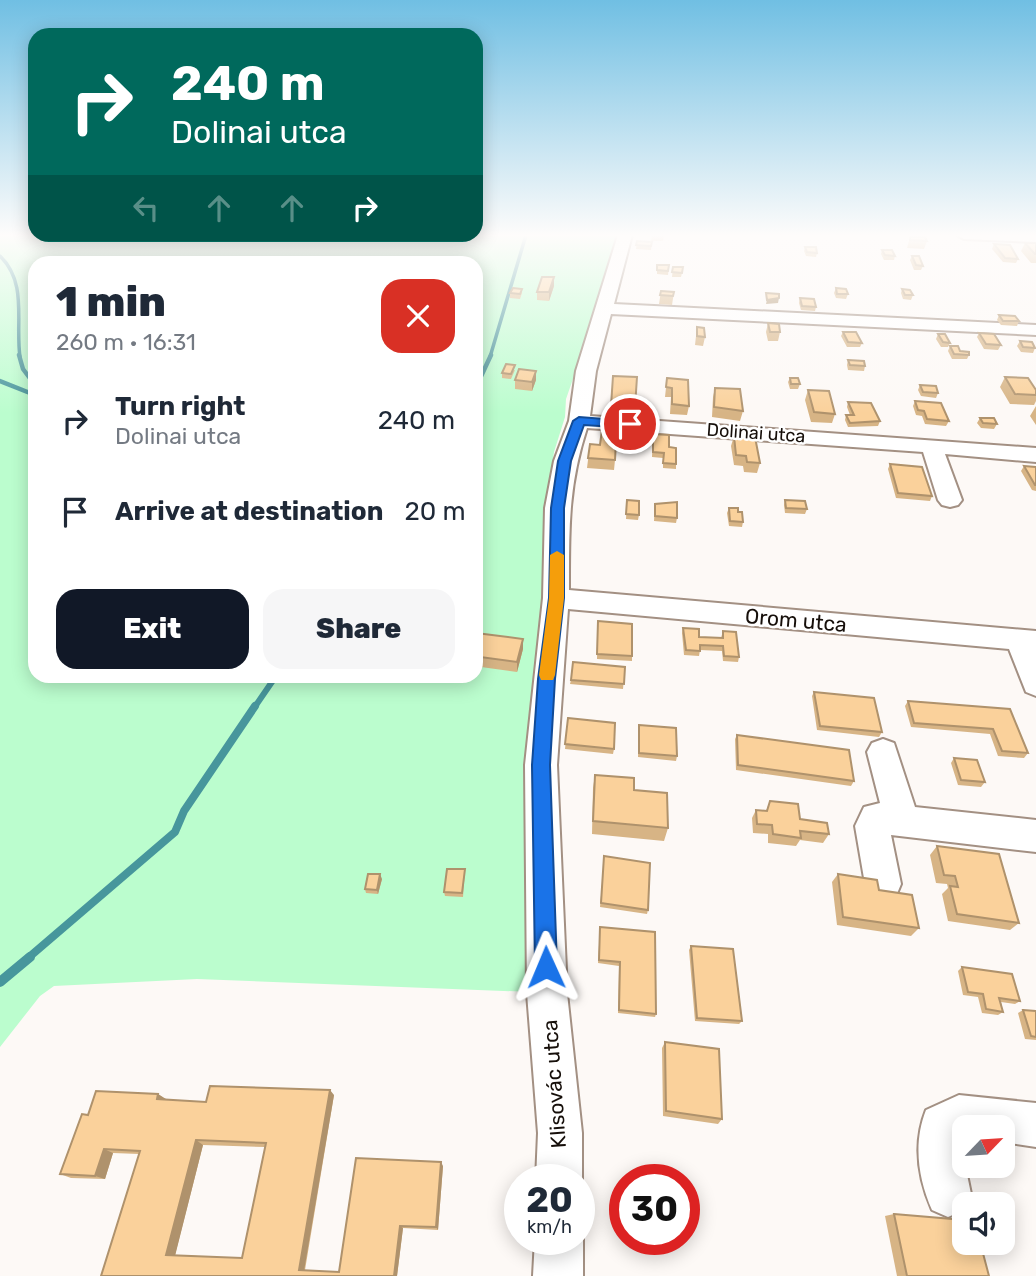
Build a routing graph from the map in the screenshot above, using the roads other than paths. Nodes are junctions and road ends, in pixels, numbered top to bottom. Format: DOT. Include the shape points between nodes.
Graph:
graph roads {
  1 [pos="608,295"];
  2 [pos="604,310"];
  3 [pos="1036,330"];
  4 [pos="580,413"];
  5 [pos="932,446"];
  6 [pos="1036,455"];
  7 [pos="950,500"];
  8 [pos="556,598"];
  9 [pos="1028,640"];
  10 [pos="1036,684"];
  11 [pos="883,752"];
  12 [pos="902,822"];
  13 [pos="1036,836"];
  14 [pos="883,884"];
  15 [pos="1036,1125"];
  16 [pos="559,1164"];
  17 [pos="948,1194"];
  18 [pos="559,1255"];
  19 [pos="558,1276"];
  1 -- 2 [label="street, Klisovác utca"];
  2 -- 3 [label="street"];
  2 -- 4 [label="street, Klisovác utca"];
  4 -- 5 [label="street, Dolinai utca"];
  4 -- 8 [label="street, Klisovác utca" via="557,508"];
  5 -- 6 [label="street, Dolinai utca"];
  5 -- 7 [label="street"];
  8 -- 9 [label="street, Orom utca"];
  8 -- 16 [label="street, Klisovác utca" via="541,765 547,993"];
  9 -- 10 [label="street"];
  11 -- 12 [label="street"];
  12 -- 13 [label="street"];
  12 -- 14 [label="street" via="876,818 872,826"];
  15 -- 17 [label="street" via="959,1117 942,1126 940,1155"];
  18 -- 19 [label="street"];
}
